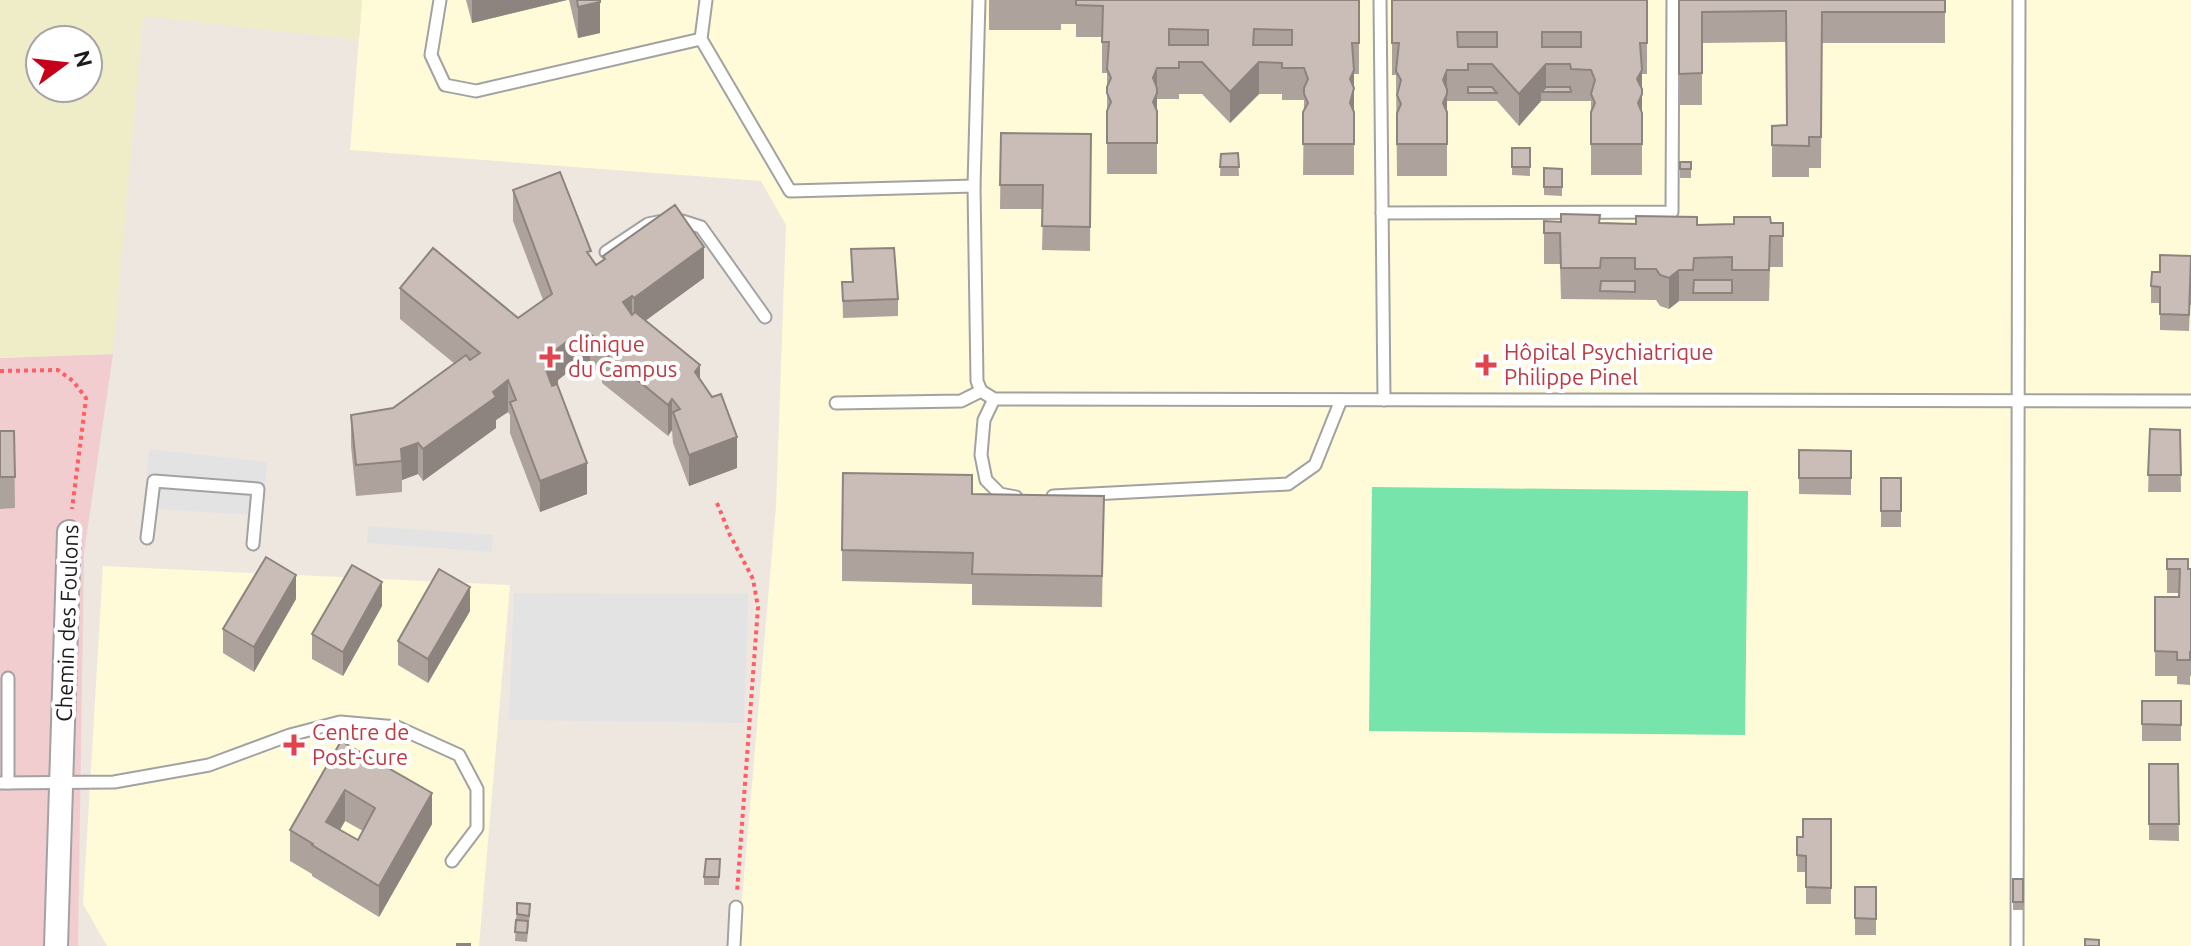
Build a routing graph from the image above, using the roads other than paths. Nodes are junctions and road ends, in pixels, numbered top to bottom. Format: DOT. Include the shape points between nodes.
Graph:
graph roads {
  1 [pos="440,0"];
  2 [pos="706,0"];
  3 [pos="979,0"];
  4 [pos="1380,0"];
  5 [pos="1673,0"];
  6 [pos="2019,0"];
  7 [pos="701,39"];
  8 [pos="974,186"];
  9 [pos="1382,213"];
  10 [pos="606,252"];
  11 [pos="765,317"];
  12 [pos="981,391"];
  13 [pos="994,399"];
  14 [pos="1341,400"];
  15 [pos="1384,400"];
  16 [pos="2018,401"];
  17 [pos="2191,401"];
  18 [pos="836,403"];
  19 [pos="1038,497"];
  20 [pos="1022,498"];
  21 [pos="69,532"];
  22 [pos="147,538"];
  23 [pos="253,544"];
  24 [pos="8,678"];
  25 [pos="60,782"];
  26 [pos="4,783"];
  27 [pos="452,861"];
  28 [pos="736,907"];
  29 [pos="56,946"];
  30 [pos="734,946"];
  31 [pos="2017,946"];
  1 -- 7 [label="lane" via="431,55 445,85 476,91"];
  2 -- 7 [label="lane"];
  3 -- 8 [label="lane"];
  4 -- 9 [label="lane"];
  5 -- 9 [label="lane" via="1672,212"];
  6 -- 16 [label="lane"];
  7 -- 8 [label="lane" via="790,191"];
  8 -- 12 [label="lane"];
  9 -- 15 [label="lane"];
  10 -- 11 [label="lane" via="648,224 682,221 701,227"];
  12 -- 13 [label="lane"];
  12 -- 18 [label="lane" via="961,401"];
  13 -- 14 [label="lane"];
  13 -- 20 [label="lane" via="984,420 981,455 986,480 1000,494"];
  14 -- 15 [label="lane"];
  14 -- 19 [label="lane" via="1315,465 1288,484"];
  15 -- 16 [label="lane"];
  16 -- 17 [label="lane"];
  16 -- 31 [label="lane"];
  21 -- 25 [label="street, Chemin des Foulons"];
  22 -- 23 [label="lane" via="154,481 258,489"];
  24 -- 26 [label="lane"];
  25 -- 26 [label="lane"];
  25 -- 27 [label="lane" via="114,782 209,765 340,722 397,727 459,755 477,789 477,828"];
  25 -- 29 [label="street, Chemin des Foulons"];
  28 -- 30 [label="lane"];
}
